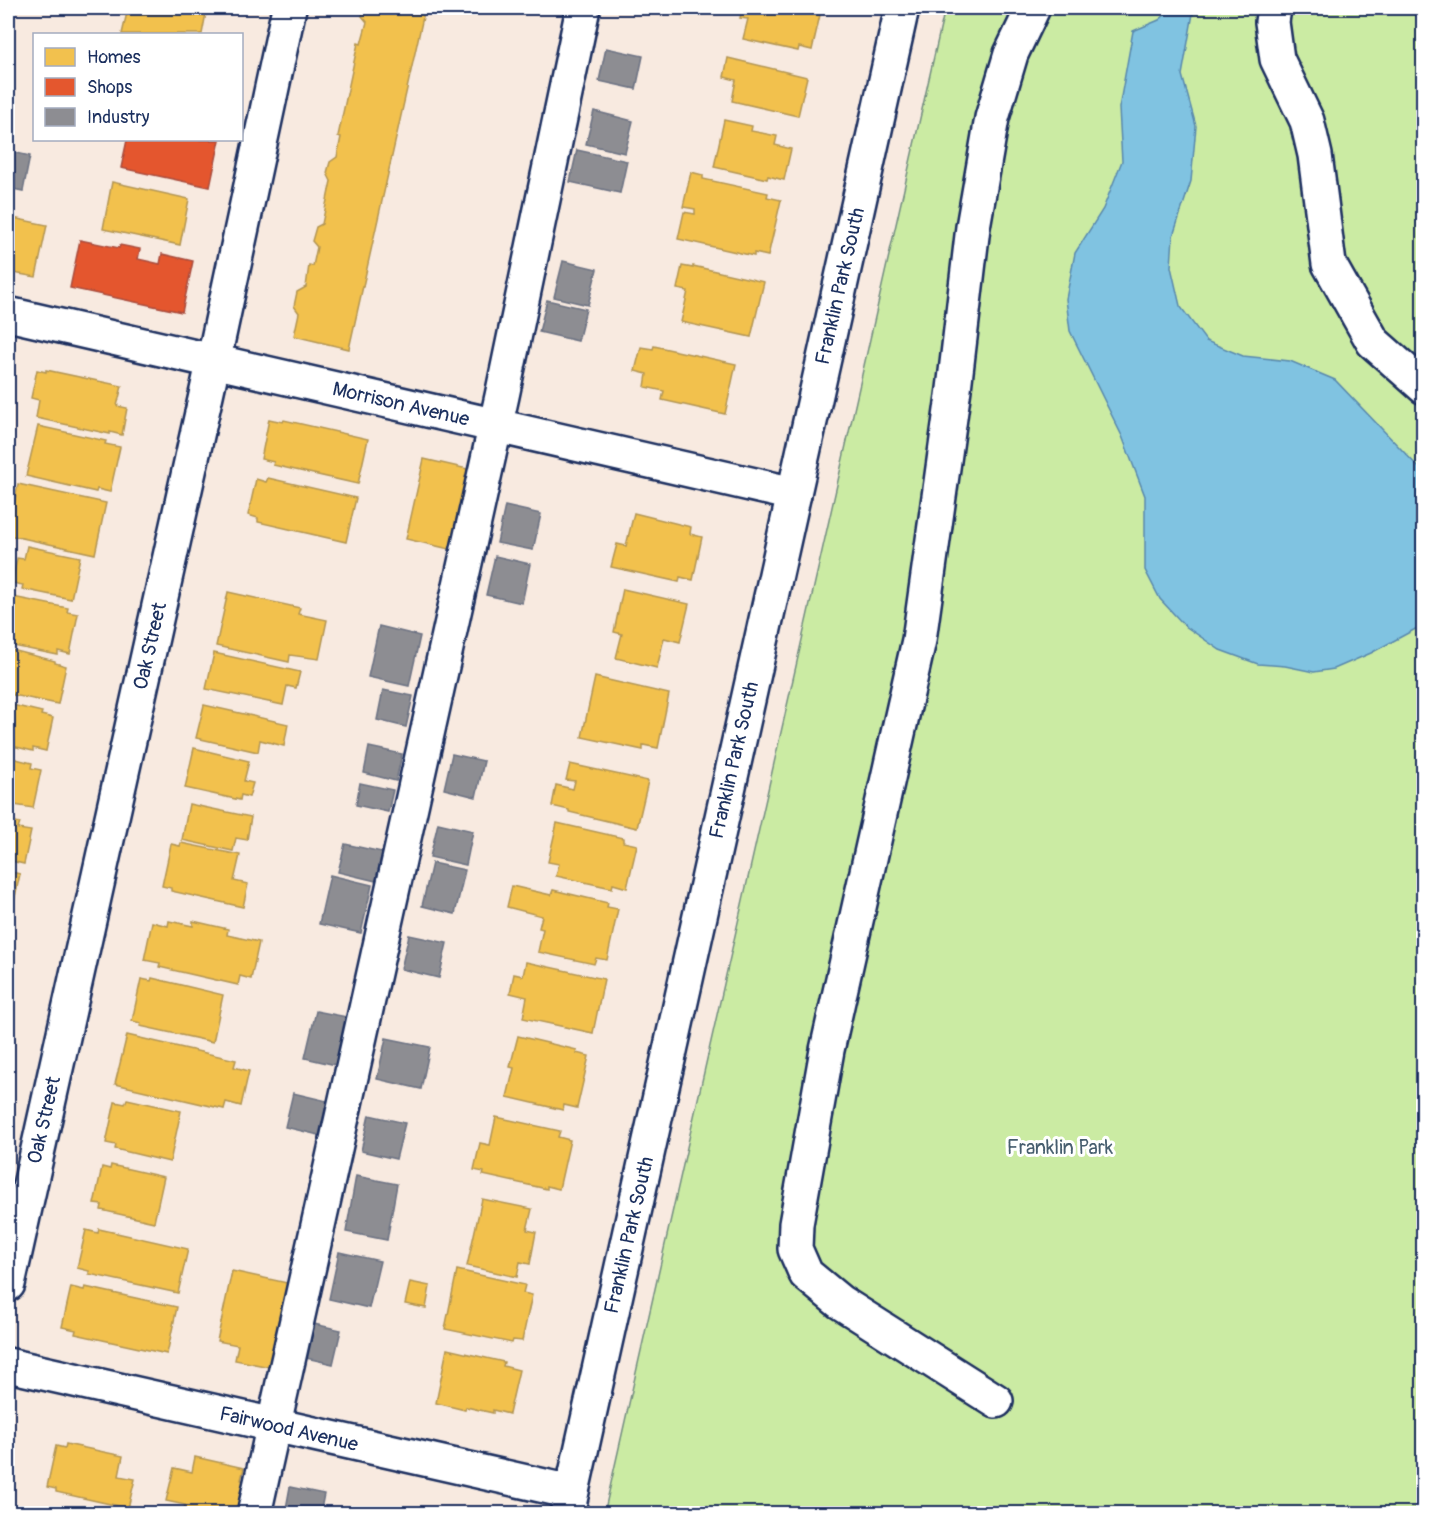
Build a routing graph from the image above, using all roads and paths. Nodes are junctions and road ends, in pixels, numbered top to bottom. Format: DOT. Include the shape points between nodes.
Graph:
graph roads {
  1 [pos="289,8"];
  2 [pos="583,8"];
  3 [pos="902,8"];
  4 [pos="1034,8"];
  5 [pos="1274,8"];
  6 [pos="8,314"];
  7 [pos="213,362"];
  8 [pos="1424,387"];
  9 [pos="496,425"];
  10 [pos="794,494"];
  11 [pos="8,1284"];
  12 [pos="8,1365"];
  13 [pos="996,1401"];
  14 [pos="274,1426"];
  15 [pos="569,1503"];
  16 [pos="254,1514"];
  1 -- 7 [label="street, Oak Street"];
  2 -- 9 [label="street"];
  3 -- 10 [label="street, Franklin Park South"];
  4 -- 13 [label="street" via="1011,54 992,118 973,227 919,640 827,1050 795,1249 806,1274 840,1302"];
  5 -- 8 [label="street" via="1277,59 1307,121 1315,155 1329,264 1374,342"];
  6 -- 7 [label="street, Morrison Avenue"];
  7 -- 9 [label="street, Morrison Avenue"];
  7 -- 11 [label="street, Oak Street"];
  9 -- 10 [label="street, Morrison Avenue"];
  9 -- 14 [label="street"];
  10 -- 15 [label="street, Franklin Park South"];
  12 -- 14 [label="street, Fairwood Avenue"];
  14 -- 15 [label="street, Fairwood Avenue"];
  14 -- 16 [label="street"];
}
